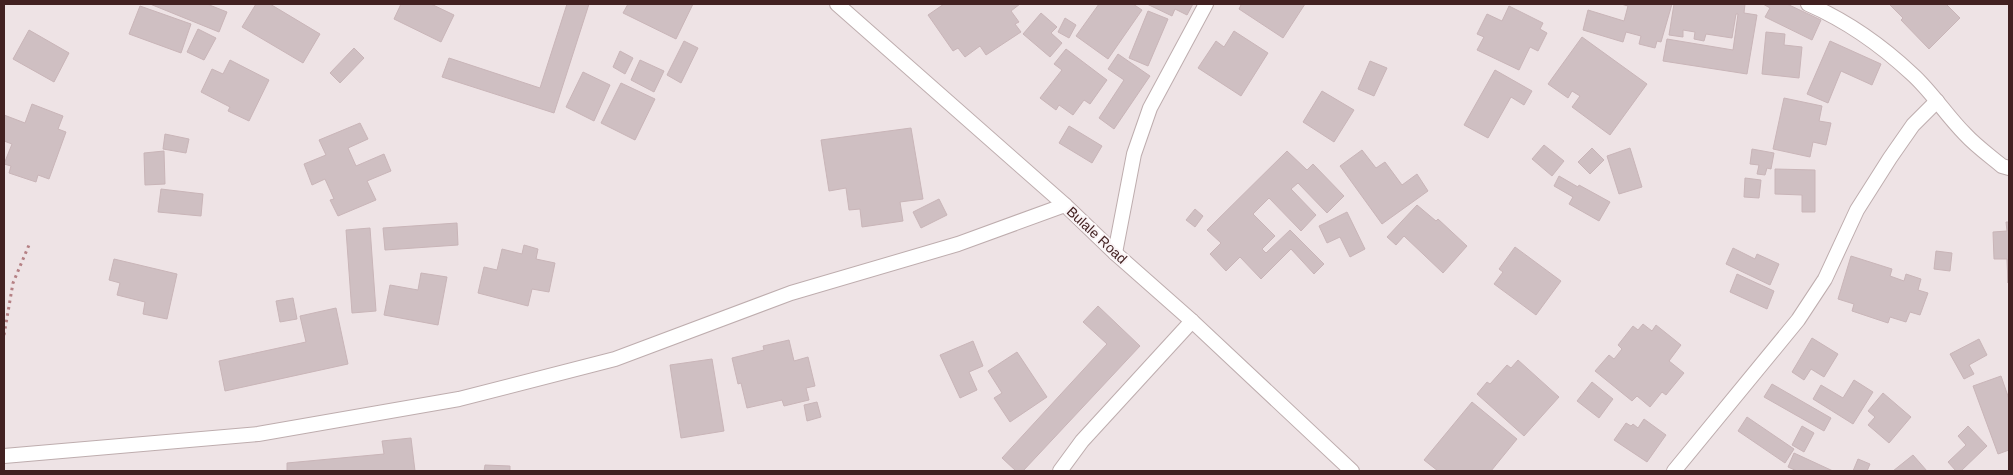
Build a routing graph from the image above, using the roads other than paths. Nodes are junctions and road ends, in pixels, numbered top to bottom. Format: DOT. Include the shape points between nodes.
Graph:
graph roads {
  1 [pos="837,4"];
  2 [pos="1206,4"];
  3 [pos="1808,4"];
  4 [pos="1937,100"];
  5 [pos="2009,168"];
  6 [pos="1065,205"];
  7 [pos="1115,253"];
  8 [pos="1192,321"];
  9 [pos="4,456"];
  10 [pos="1060,471"];
  11 [pos="1352,471"];
  12 [pos="1674,471"];
  1 -- 6 [label="street, Bulale Road"];
  2 -- 7 [label="street" via="1150,108 1134,154"];
  3 -- 4 [label="street" via="1872,40 1913,74"];
  4 -- 5 [label="street" via="1964,134 2002,166"];
  4 -- 12 [label="street" via="1913,125 1880,173 1857,210 1825,279 1798,320"];
  6 -- 7 [label="street, Bulale Road"];
  6 -- 9 [label="street" via="958,244 791,293 615,359 459,399 258,434"];
  7 -- 8 [label="street, Bulale Road"];
  8 -- 10 [label="street" via="1082,441"];
  8 -- 11 [label="street, Bulale Road"];
}
